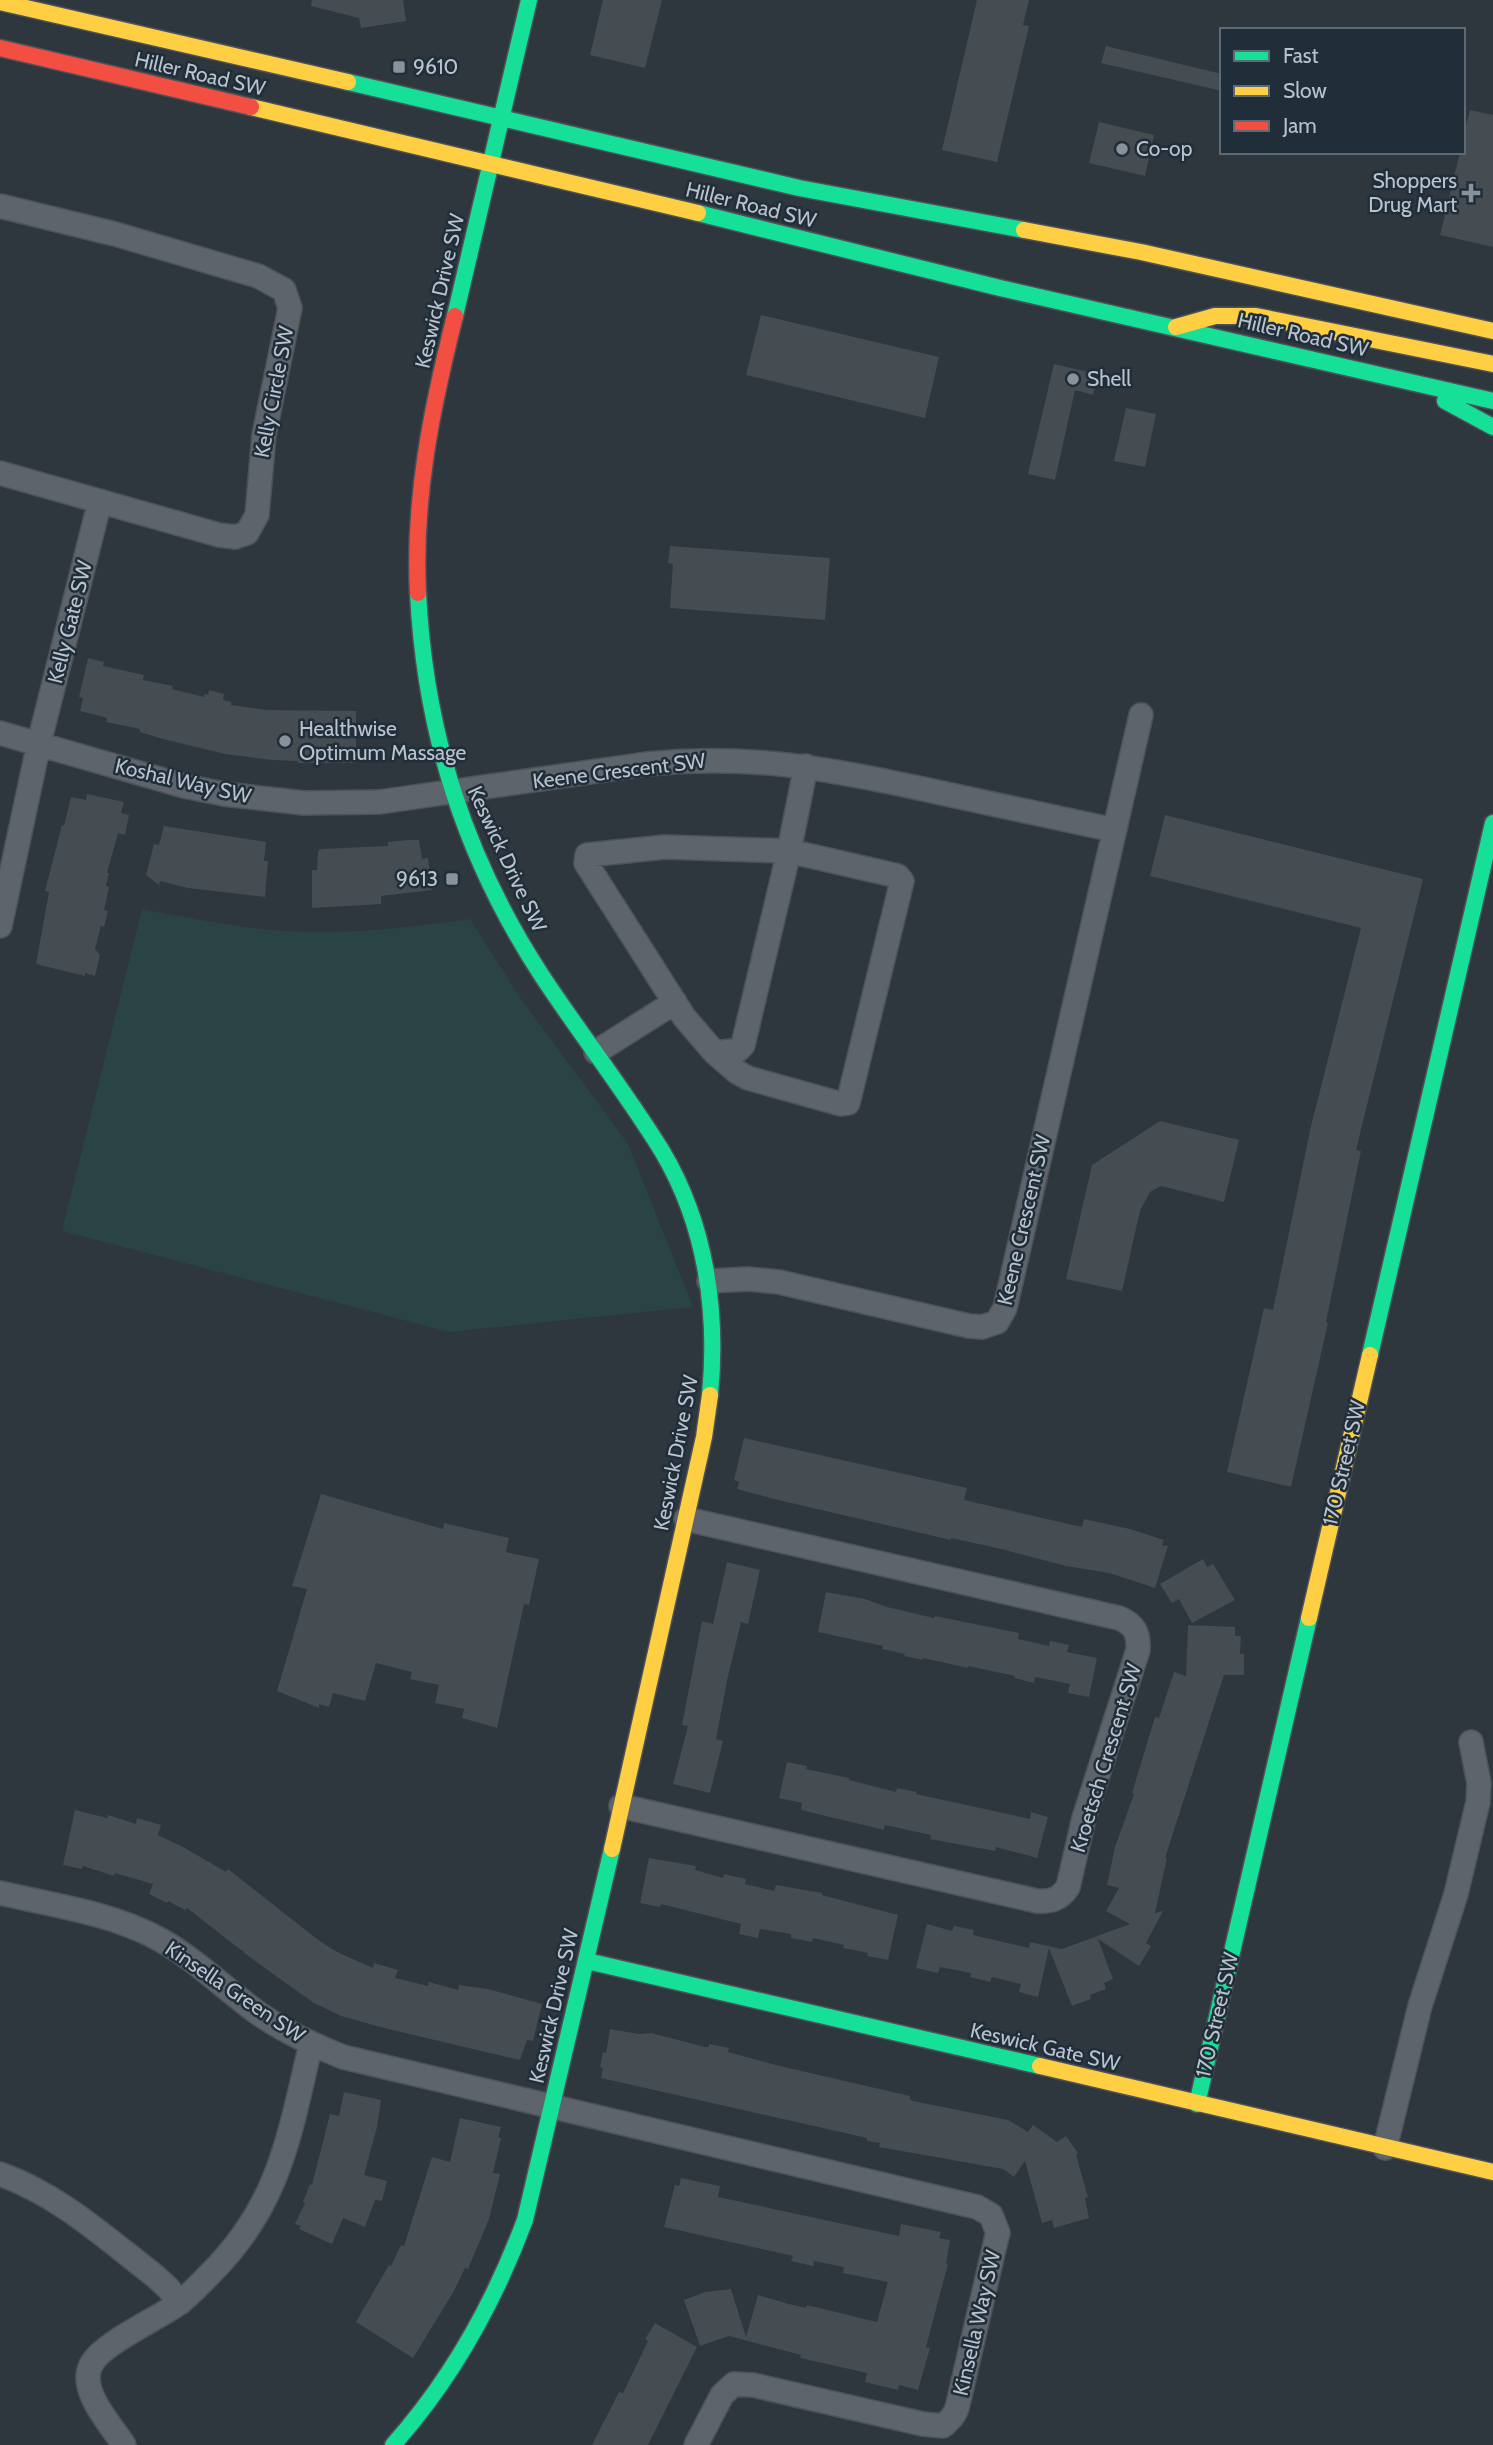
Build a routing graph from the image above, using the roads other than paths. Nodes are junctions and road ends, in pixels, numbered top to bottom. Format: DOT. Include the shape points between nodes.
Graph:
graph roads {
  1 [pos="529,0"];
  2 [pos="0,2"];
  3 [pos="0,48"];
  4 [pos="501,117"];
  5 [pos="490,164"];
  6 [pos="0,206"];
  7 [pos="1174,327"];
  8 [pos="1493,331"];
  9 [pos="1493,364"];
  10 [pos="1406,380"];
  11 [pos="1493,401"];
  12 [pos="1493,427"];
  13 [pos="0,473"];
  14 [pos="100,501"];
  15 [pos="1141,715"];
  16 [pos="0,733"];
  17 [pos="39,743"];
  18 [pos="806,766"];
  19 [pos="453,792"];
  20 [pos="1493,822"];
  21 [pos="1114,830"];
  22 [pos="789,851"];
  23 [pos="0,926"];
  24 [pos="674,1002"];
  25 [pos="596,1052"];
  26 [pos="715,1053"];
  27 [pos="709,1281"];
  28 [pos="686,1519"];
  29 [pos="1471,1742"];
  30 [pos="621,1806"];
  31 [pos="0,1893"];
  32 [pos="587,1961"];
  33 [pos="311,2044"];
  34 [pos="1197,2104"];
  35 [pos="552,2107"];
  36 [pos="1385,2148"];
  37 [pos="1493,2172"];
  38 [pos="0,2174"];
  39 [pos="180,2303"];
  40 [pos="124,2445"];
  41 [pos="393,2445"];
  42 [pos="696,2445"];
  1 -- 4 [label="main road, Keswick Drive SW"];
  2 -- 4 [label="main road, Hiller Road SW"];
  3 -- 5 [label="main road, Hiller Road SW"];
  4 -- 5 [label="main road, Keswick Drive SW"];
  4 -- 8 [label="main road, Hiller Road SW" via="799,188 1140,252"];
  5 -- 7 [label="main road, Hiller Road SW"];
  5 -- 19 [label="main road, Keswick Drive SW" via="430,428 419,504 417,569 423,652 435,730"];
  6 -- 14 [label="street, Kelly Circle SW" via="258,276 288,297 288,322 264,435 257,515 247,533 219,535"];
  7 -- 9 [label="main road" via="1203,316 1246,315"];
  7 -- 10 [label="main road, Hiller Road SW"];
  10 -- 11 [label="main road, Hiller Road SW"];
  10 -- 12 [label="main road"];
  13 -- 14 [label="street, Kelly Circle SW"];
  14 -- 17 [label="street, Kelly Gate SW"];
  15 -- 21 [label="street, Keene Crescent SW"];
  16 -- 17 [label="street, Koshal Way SW"];
  17 -- 19 [label="street, Koshal Way SW" via="184,786 270,801 379,802"];
  17 -- 23 [label="street, Kelly Gate SW"];
  18 -- 19 [label="street, Keene Crescent SW" via="685,760"];
  18 -- 21 [label="street, Keene Crescent SW"];
  18 -- 22 [label="street"];
  19 -- 25 [label="main road, Keswick Drive SW" via="474,848 520,940"];
  20 -- 34 [label="main road, 170 Street SW"];
  21 -- 27 [label="street, Keene Crescent SW" via="1005,1308 997,1322 969,1326 765,1280"];
  22 -- 24 [label="street" via="665,847 587,855 586,863"];
  22 -- 26 [label="street" via="743,1045"];
  22 -- 26 [label="street" via="898,876 902,881 848,1103 748,1078"];
  24 -- 25 [label="street"];
  24 -- 26 [label="street"];
  25 -- 27 [label="main road, Keswick Drive SW" via="674,1173"];
  27 -- 28 [label="main road, Keswick Drive SW" via="715,1355"];
  28 -- 30 [label="main road, Keswick Drive SW"];
  28 -- 30 [label="street, Kroetsch Crescent SW" via="1119,1618 1137,1633 1138,1650 1084,1818 1068,1886 1063,1895 1047,1902"];
  29 -- 36 [label="street" via="1478,1802"];
  30 -- 32 [label="main road, Keswick Drive SW"];
  31 -- 33 [label="street, Kinsella Green SW" via="98,1915 159,1940 258,2012"];
  32 -- 34 [label="main road, Keswick Gate SW"];
  32 -- 35 [label="main road, Keswick Drive SW"];
  33 -- 35 [label="street, Kinsella Green SW" via="359,2062"];
  33 -- 39 [label="street" via="288,2143 271,2189 241,2240"];
  34 -- 36 [label="main road, Keswick Gate SW"];
  35 -- 41 [label="main road, Keswick Drive SW" via="525,2220 506,2271 462,2354"];
  35 -- 42 [label="street, Kinsella Way SW" via="977,2207 991,2215 996,2225 956,2413 943,2426 734,2384 722,2395"];
  36 -- 37 [label="main road, Keswick Gate SW"];
  38 -- 39 [label="street" via="65,2206 155,2276"];
  39 -- 40 [label="street" via="108,2347 91,2363 87,2376 92,2396"];
}
